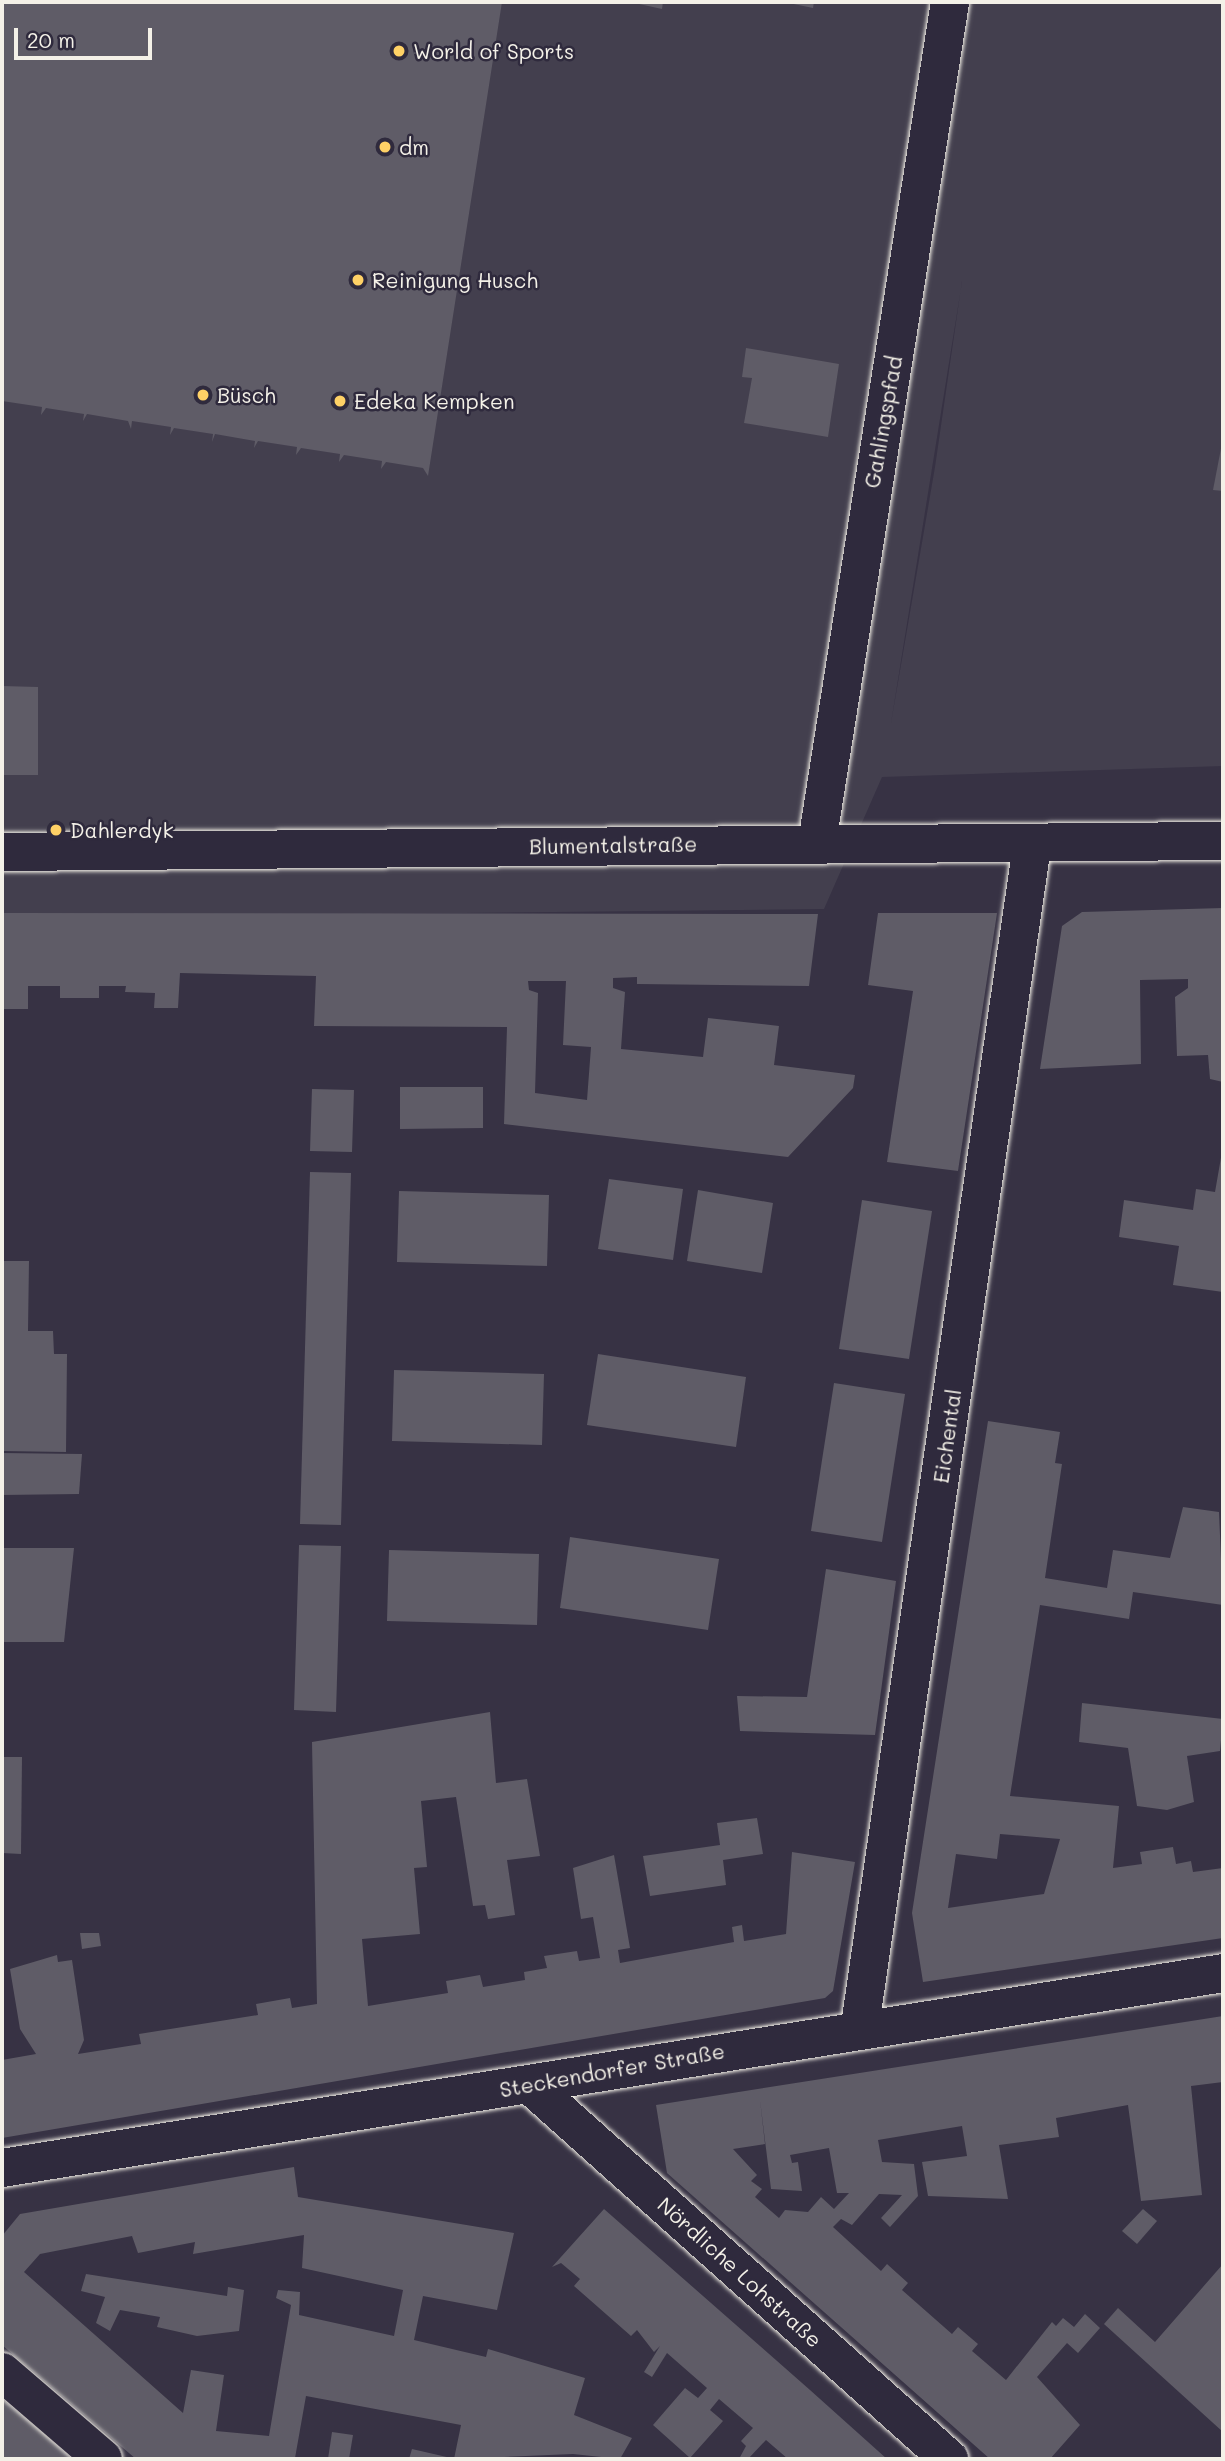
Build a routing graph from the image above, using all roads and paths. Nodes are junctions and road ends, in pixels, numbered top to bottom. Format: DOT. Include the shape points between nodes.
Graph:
graph roads {
  1 [pos="950,2"];
  2 [pos="1223,841"];
  3 [pos="817,843"];
  4 [pos="1032,846"];
  5 [pos="2,852"];
  6 [pos="1223,1973"];
  7 [pos="860,2026"];
  8 [pos="530,2085"];
  9 [pos="2,2168"];
  10 [pos="2,2372"];
  11 [pos="103,2459"];
  12 [pos="950,2459"];
  1 -- 3 [label="street, Gahlingspfad"];
  2 -- 4 [label="street, Blumentalstraße"];
  3 -- 4 [label="street, Blumentalstraße"];
  3 -- 5 [label="street, Blumentalstraße"];
  4 -- 7 [label="street, Eichental"];
  6 -- 7 [label="street, Steckendorfer Straße"];
  7 -- 8 [label="street, Steckendorfer Straße"];
  8 -- 9 [label="street, Steckendorfer Straße"];
  8 -- 12 [label="street, Nördliche Lohstraße"];
  10 -- 11 [label="street"];
}
